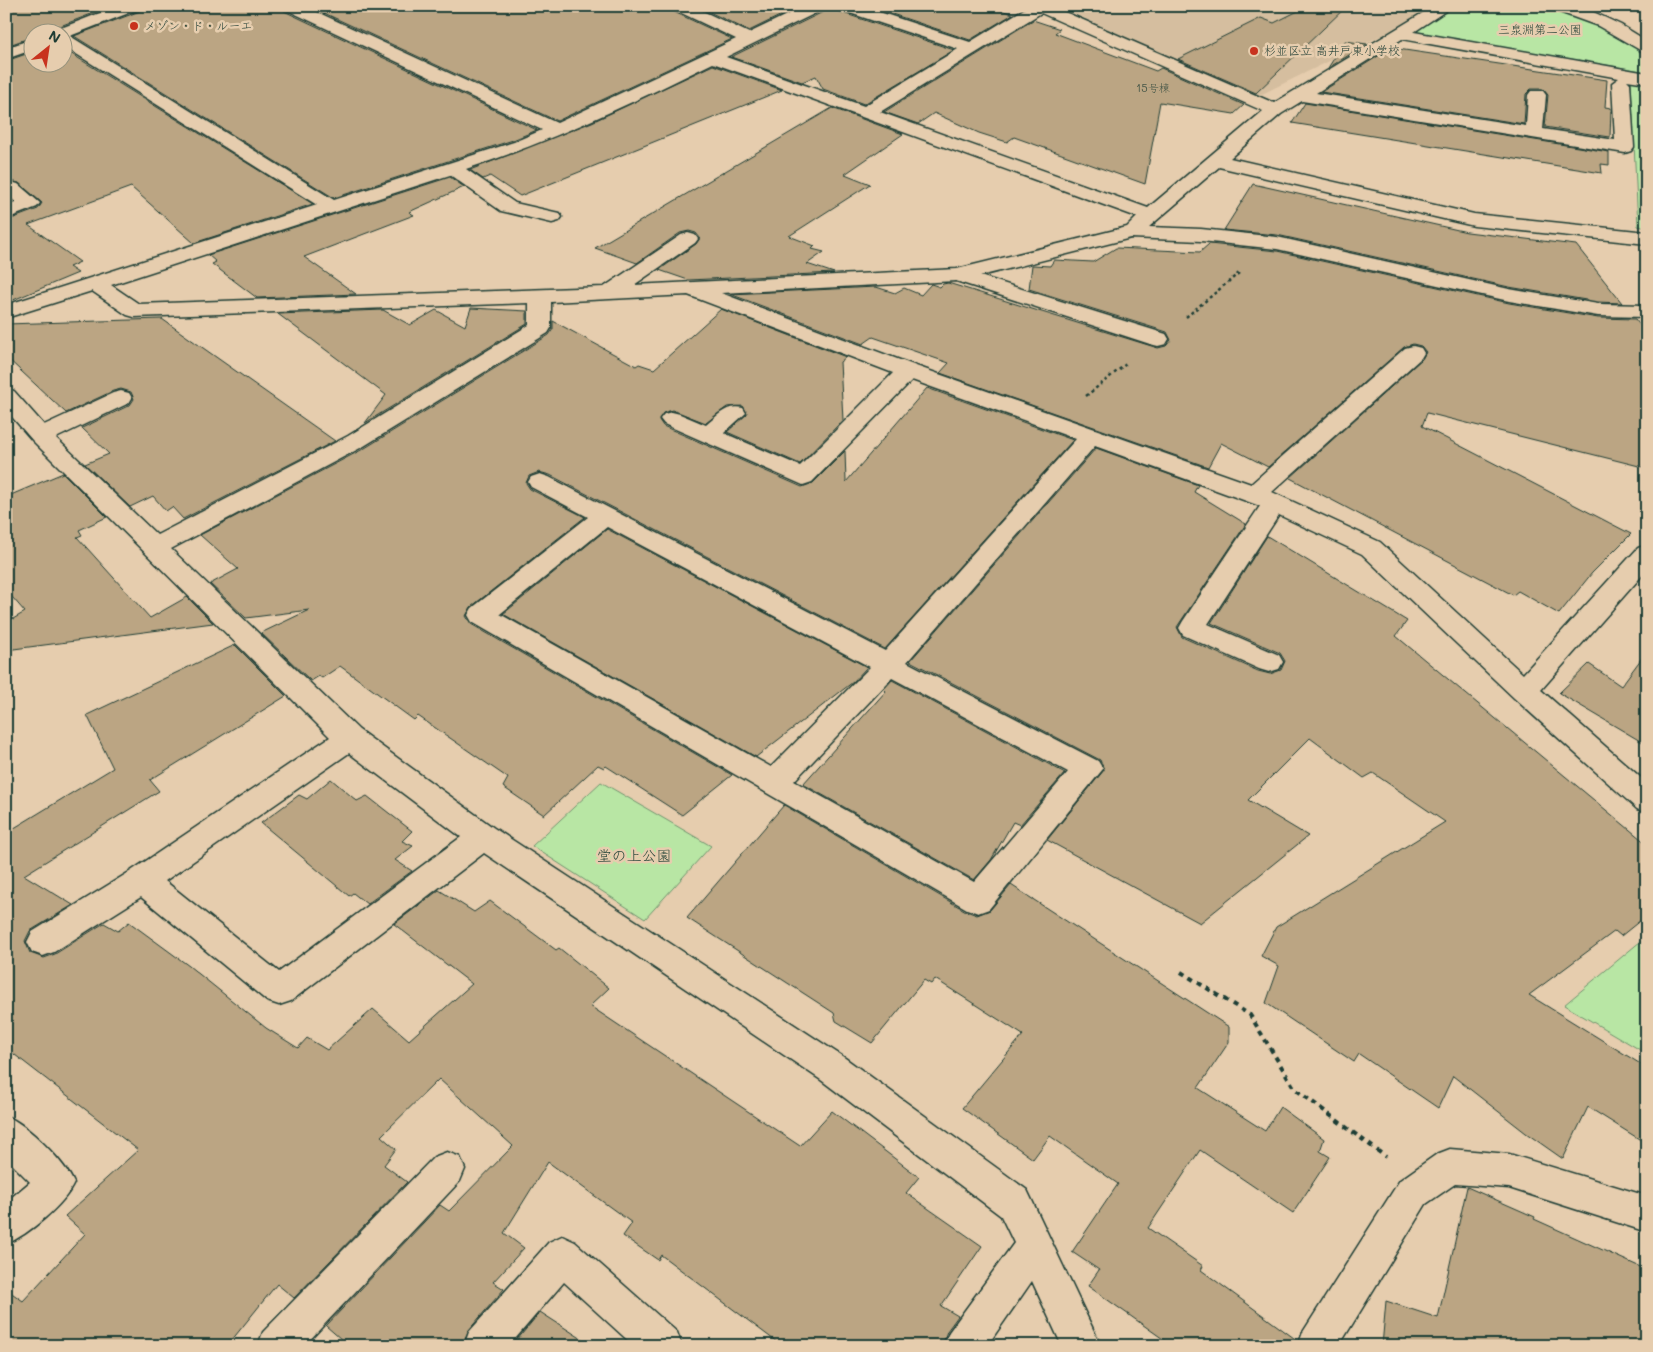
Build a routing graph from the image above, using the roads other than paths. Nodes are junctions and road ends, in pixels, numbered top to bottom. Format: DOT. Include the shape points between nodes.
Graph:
graph roads {
  1 [pos="133,6"];
  2 [pos="291,6"];
  3 [pos="679,6"];
  4 [pos="844,6"];
  5 [pos="1557,6"];
  6 [pos="1039,7"];
  7 [pos="809,8"];
  8 [pos="1442,8"];
  9 [pos="72,29"];
  10 [pos="1399,34"];
  11 [pos="748,39"];
  12 [pos="72,44"];
  13 [pos="22,48"];
  14 [pos="971,48"];
  15 [pos="1647,49"];
  16 [pos="6,54"];
  17 [pos="711,56"];
  18 [pos="1647,78"];
  19 [pos="1622,83"];
  20 [pos="1537,95"];
  21 [pos="1298,96"];
  22 [pos="1275,110"];
  23 [pos="865,112"];
  24 [pos="558,130"];
  25 [pos="1534,132"];
  26 [pos="1214,160"];
  27 [pos="452,168"];
  28 [pos="11,188"];
  29 [pos="331,206"];
  30 [pos="6,212"];
  31 [pos="1149,215"];
  32 [pos="552,217"];
  33 [pos="1131,232"];
  34 [pos="1647,238"];
  35 [pos="688,239"];
  36 [pos="957,274"];
  37 [pos="95,283"];
  38 [pos="686,287"];
  39 [pos="610,292"];
  40 [pos="540,296"];
  41 [pos="1647,311"];
  42 [pos="6,312"];
  43 [pos="1158,339"];
  44 [pos="1413,353"];
  45 [pos="908,371"];
  46 [pos="6,396"];
  47 [pos="121,398"];
  48 [pos="735,413"];
  49 [pos="672,419"];
  50 [pos="708,435"];
  51 [pos="41,436"];
  52 [pos="1092,436"];
  53 [pos="540,482"];
  54 [pos="1265,499"];
  55 [pos="605,516"];
  56 [pos="154,547"];
  57 [pos="1647,554"];
  58 [pos="1268,662"];
  59 [pos="889,664"];
  60 [pos="1524,691"];
  61 [pos="349,738"];
  62 [pos="774,783"];
  63 [pos="1647,801"];
  64 [pos="483,837"];
  65 [pos="142,880"];
  66 [pos="43,942"];
  67 [pos="6,1133"];
  68 [pos="447,1169"];
  69 [pos="1647,1214"];
  70 [pos="6,1226"];
  71 [pos="1034,1246"];
  72 [pos="277,1346"];
  73 [pos="483,1346"];
  74 [pos="663,1346"];
  75 [pos="963,1346"];
  76 [pos="1082,1346"];
  77 [pos="1317,1346"];
  1 -- 9 [label="street"];
  2 -- 24 [label="street"];
  3 -- 11 [label="street"];
  4 -- 14 [label="street"];
  5 -- 15 [label="street" via="1578,11 1622,31"];
  6 -- 14 [label="street"];
  6 -- 22 [label="street"];
  7 -- 11 [label="street"];
  8 -- 10 [label="street"];
  10 -- 18 [label="street"];
  10 -- 21 [label="street"];
  11 -- 17 [label="street"];
  12 -- 29 [label="street"];
  13 -- 16 [label="street"];
  14 -- 23 [label="street"];
  17 -- 23 [label="street"];
  17 -- 24 [label="street"];
  19 -- 25 [label="street" via="1625,147"];
  20 -- 25 [label="street"];
  21 -- 22 [label="street"];
  21 -- 25 [label="street"];
  22 -- 26 [label="street"];
  23 -- 31 [label="street"];
  24 -- 27 [label="street"];
  26 -- 31 [label="street"];
  26 -- 34 [label="street" via="1474,220"];
  27 -- 29 [label="street"];
  27 -- 32 [label="street" via="508,207"];
  28 -- 30 [label="street" via="30,203"];
  29 -- 37 [label="street"];
  31 -- 33 [label="street"];
  33 -- 36 [label="street"];
  33 -- 41 [label="street" via="1277,243 1509,296 1598,310"];
  35 -- 39 [label="street"];
  36 -- 38 [label="street"];
  36 -- 43 [label="street"];
  37 -- 40 [label="street" via="134,312"];
  37 -- 42 [label="street"];
  38 -- 39 [label="street"];
  38 -- 45 [label="street"];
  39 -- 40 [label="street"];
  40 -- 56 [label="street" via="540,328 356,441"];
  44 -- 54 [label="street"];
  45 -- 50 [label="street" via="803,477"];
  45 -- 52 [label="street"];
  46 -- 51 [label="street"];
  47 -- 51 [label="street"];
  48 -- 50 [label="street"];
  49 -- 50 [label="street"];
  51 -- 56 [label="street"];
  52 -- 54 [label="street"];
  52 -- 59 [label="street"];
  53 -- 55 [label="street"];
  54 -- 58 [label="street" via="1192,628"];
  54 -- 60 [label="street" via="1371,548"];
  55 -- 59 [label="street"];
  55 -- 62 [label="street" via="481,615"];
  56 -- 61 [label="street"];
  57 -- 60 [label="street"];
  59 -- 62 [label="street"];
  59 -- 62 [label="street" via="1088,769 978,900"];
  60 -- 63 [label="street"];
  61 -- 64 [label="street"];
  61 -- 65 [label="street"];
  64 -- 65 [label="street" via="279,991"];
  64 -- 71 [label="street" via="833,1069 1014,1202"];
  65 -- 66 [label="street"];
  67 -- 70 [label="street" via="56,1182"];
  68 -- 72 [label="street"];
  69 -- 77 [label="street" via="1509,1171 1450,1166 1413,1192"];
  71 -- 75 [label="street"];
  71 -- 76 [label="street"];
  73 -- 74 [label="street" via="562,1255"];
}
